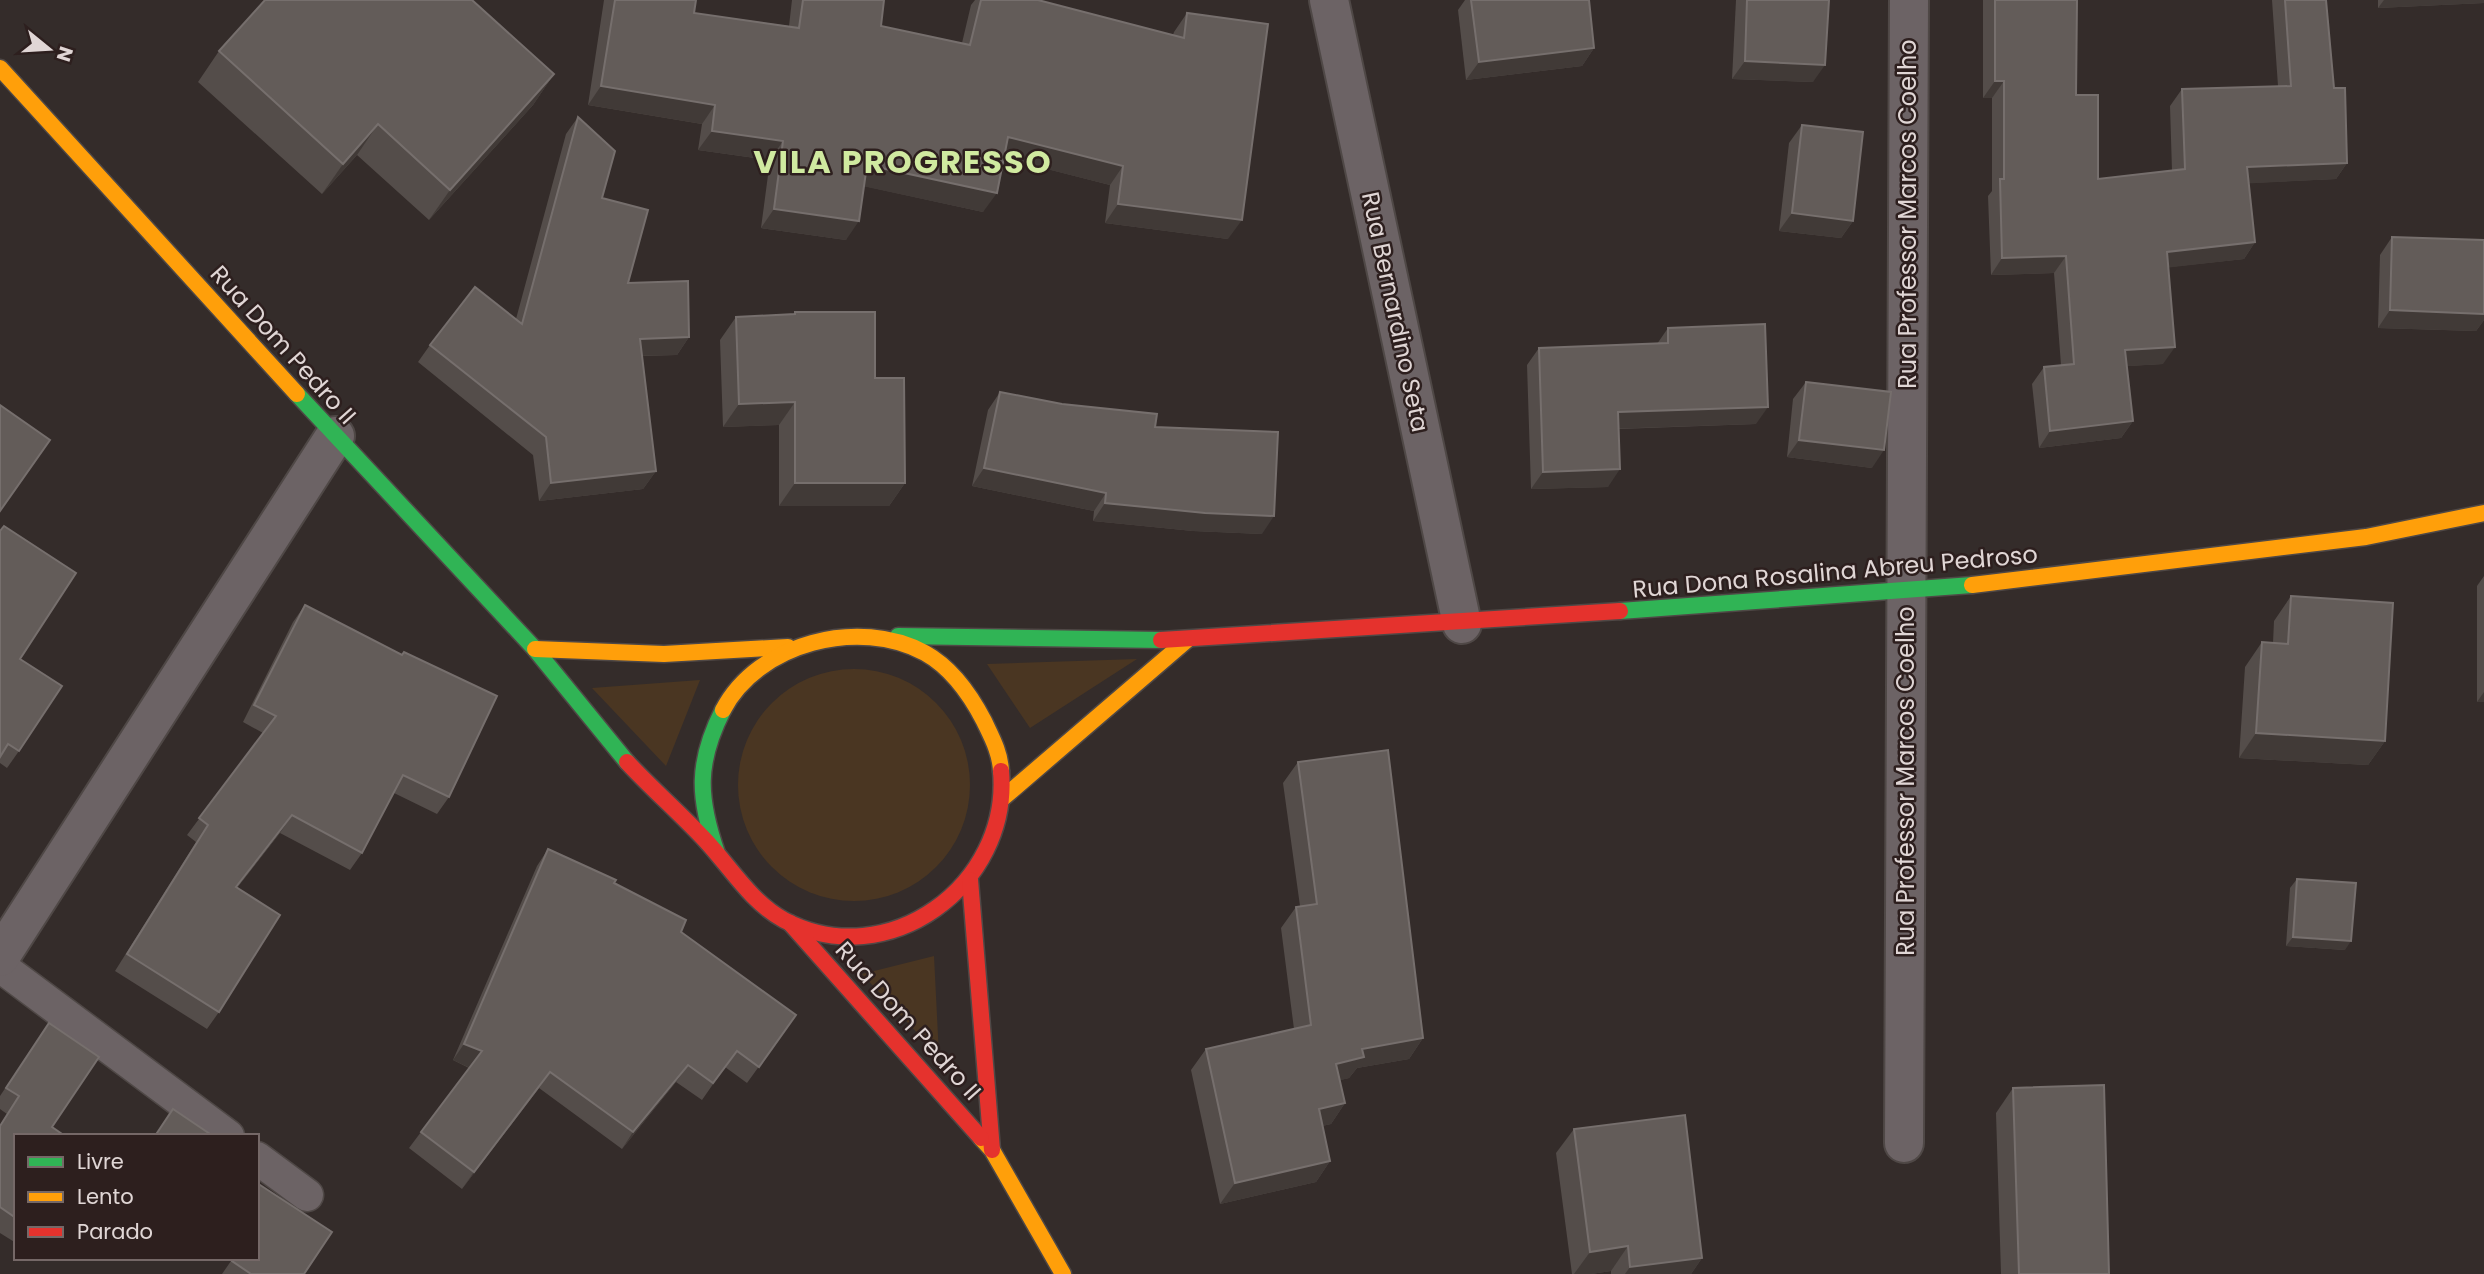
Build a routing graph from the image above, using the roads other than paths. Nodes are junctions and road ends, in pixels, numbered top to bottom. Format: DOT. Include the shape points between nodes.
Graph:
graph roads {
  1 [pos="1329,0"];
  2 [pos="1909,0"];
  3 [pos="0,68"];
  4 [pos="335,436"];
  5 [pos="2484,513"];
  6 [pos="1906,592"];
  7 [pos="1462,624"];
  8 [pos="879,636"];
  9 [pos="1186,640"];
  10 [pos="791,647"];
  11 [pos="535,649"];
  12 [pos="1003,797"];
  13 [pos="717,853"];
  14 [pos="970,880"];
  15 [pos="790,923"];
  16 [pos="0,957"];
  17 [pos="0,966"];
  18 [pos="225,1134"];
  19 [pos="1904,1143"];
  20 [pos="992,1150"];
  21 [pos="259,1159"];
  22 [pos="307,1195"];
  23 [pos="1063,1274"];
  1 -- 7 [label="street, Rua Bernardino Seta"];
  2 -- 6 [label="street, Rua Professor Marcos Coelho"];
  3 -- 4 [label="main road, Rua Dom Pedro II"];
  4 -- 11 [label="main road, Rua Dom Pedro II"];
  4 -- 16 [label="street"];
  5 -- 6 [label="main road, Rua Dona Rosalina Abreu Pedroso" via="2366,537"];
  6 -- 7 [label="main road, Rua Dona Rosalina Abreu Pedroso"];
  6 -- 19 [label="street, Rua Professor Marcos Coelho"];
  7 -- 9 [label="main road, Rua Dona Rosalina Abreu Pedroso"];
  8 -- 9 [label="main road, Rua Dona Rosalina Abreu Pedroso"];
  8 -- 10 [label="main road, Rua Dom Pedro II" via="834,635"];
  8 -- 12 [label="main road, Rua Dom Pedro II" via="921,650 958,676 984,711 999,753"];
  9 -- 12 [label="main road"];
  10 -- 11 [label="main road, Rua Dom Pedro II" via="664,654"];
  10 -- 13 [label="main road, Rua Dom Pedro II" via="751,674 720,712 704,758 702,806"];
  11 -- 13 [label="main road, Rua Dom Pedro II" via="621,756"];
  12 -- 14 [label="main road, Rua Dom Pedro II" via="993,841"];
  13 -- 15 [label="main road, Rua Dom Pedro II" via="748,895"];
  14 -- 15 [label="main road, Rua Dom Pedro II" via="933,913 887,932 838,936"];
  14 -- 20 [label="main road, Rua Dom Pedro II"];
  15 -- 20 [label="main road, Rua Dom Pedro II"];
  17 -- 18 [label="lane"];
  20 -- 23 [label="main road, Rua Dom Pedro II"];
  21 -- 22 [label="lane"];
}
